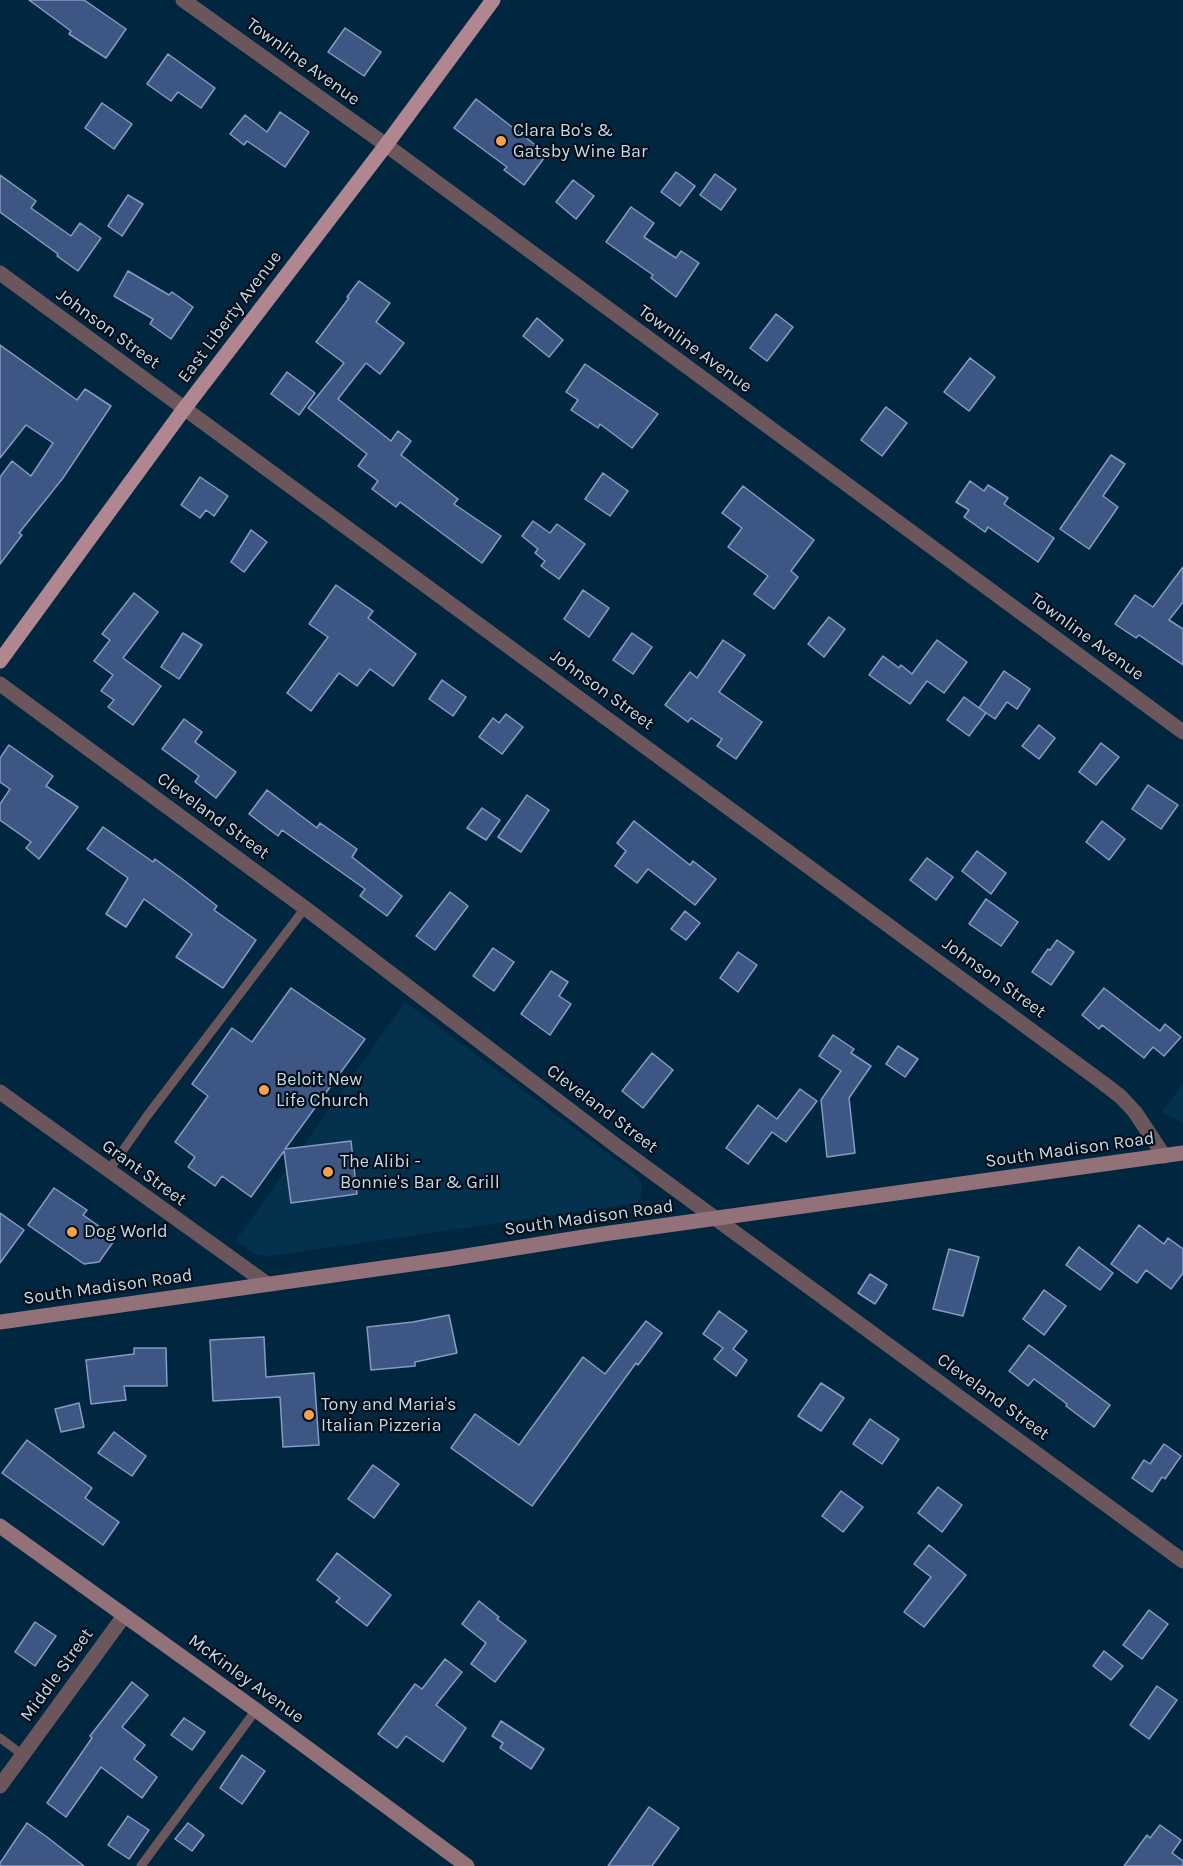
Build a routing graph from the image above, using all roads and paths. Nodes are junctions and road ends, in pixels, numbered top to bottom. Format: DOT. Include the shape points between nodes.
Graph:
graph roads {
  1 [pos="183,0"];
  2 [pos="493,0"];
  3 [pos="386,146"];
  4 [pos="0,273"];
  5 [pos="184,409"];
  6 [pos="0,661"];
  7 [pos="0,684"];
  8 [pos="1183,732"];
  9 [pos="305,908"];
  10 [pos="0,1092"];
  11 [pos="1183,1153"];
  12 [pos="1164,1156"];
  13 [pos="109,1170"];
  14 [pos="718,1220"];
  15 [pos="266,1283"];
  16 [pos="0,1322"];
  17 [pos="0,1526"];
  18 [pos="1183,1561"];
  19 [pos="124,1616"];
  20 [pos="256,1710"];
  21 [pos="0,1738"];
  22 [pos="23,1755"];
  23 [pos="0,1786"];
  24 [pos="141,1866"];
  25 [pos="467,1866"];
  1 -- 3 [label="street, Townline Avenue"];
  2 -- 3 [label="main road, East Liberty Avenue"];
  3 -- 5 [label="main road, East Liberty Avenue"];
  3 -- 8 [label="street, Townline Avenue"];
  4 -- 5 [label="street, Johnson Street"];
  5 -- 6 [label="main road, East Liberty Avenue"];
  5 -- 12 [label="street, Johnson Street" via="1103,1083 1135,1112"];
  7 -- 9 [label="street, Cleveland Street"];
  9 -- 13 [label="lane"];
  9 -- 14 [label="street, Cleveland Street"];
  10 -- 13 [label="street, Grant Street"];
  11 -- 12 [label="main road, South Madison Road"];
  12 -- 14 [label="main road, South Madison Road"];
  13 -- 15 [label="street, Grant Street"];
  14 -- 15 [label="main road, South Madison Road"];
  14 -- 18 [label="street, Cleveland Street"];
  15 -- 16 [label="main road, South Madison Road"];
  17 -- 19 [label="main road, McKinley Avenue"];
  19 -- 20 [label="main road, McKinley Avenue"];
  19 -- 22 [label="street, Middle Street"];
  20 -- 24 [label="lane"];
  20 -- 25 [label="main road, McKinley Avenue"];
  21 -- 22 [label="lane"];
  22 -- 23 [label="street, Middle Street"];
}
